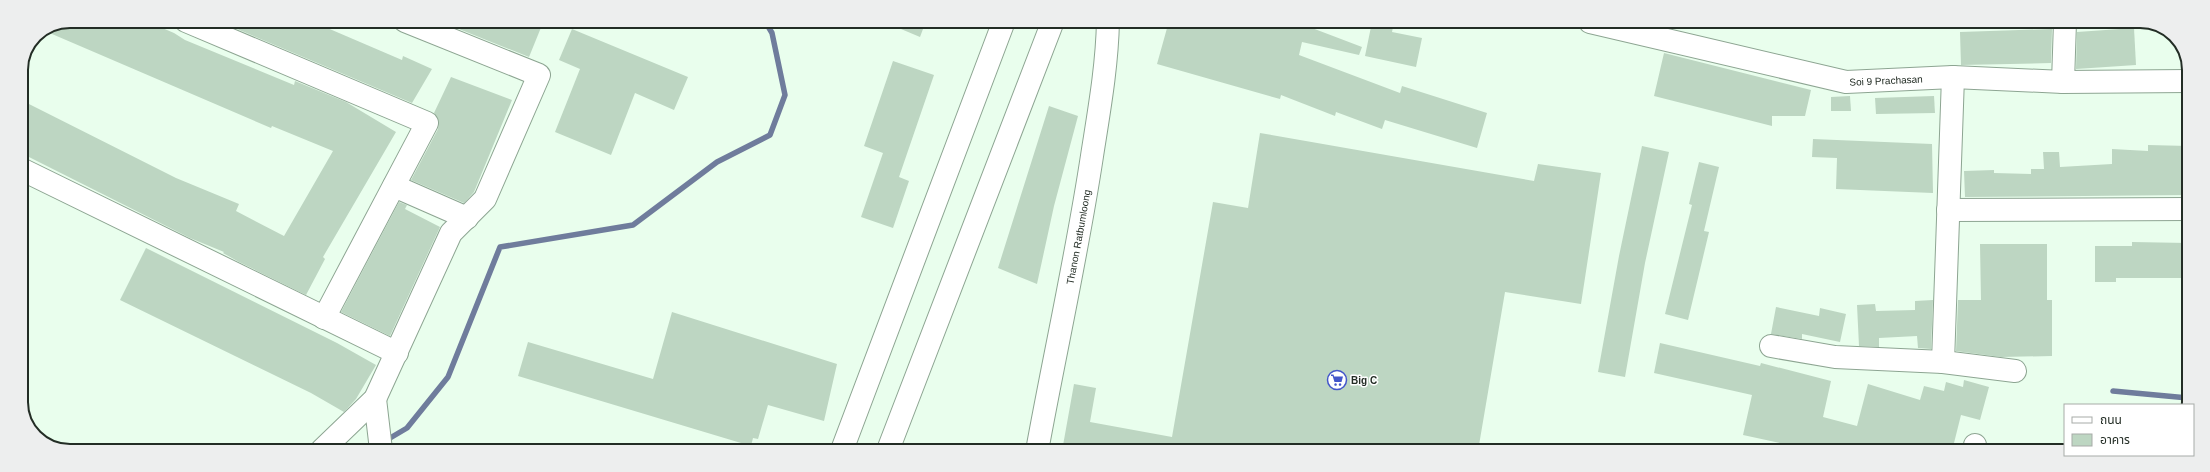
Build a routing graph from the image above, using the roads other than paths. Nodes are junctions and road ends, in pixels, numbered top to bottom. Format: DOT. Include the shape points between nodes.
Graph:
graph roads {
  1 [pos="203,28"];
  2 [pos="422,28"];
  3 [pos="1001,28"];
  4 [pos="1050,28"];
  5 [pos="1108,28"];
  6 [pos="1619,28"];
  7 [pos="2065,28"];
  8 [pos="1953,78"];
  9 [pos="2182,81"];
  10 [pos="2063,82"];
  11 [pos="28,172"];
  12 [pos="394,186"];
  13 [pos="2182,209"];
  14 [pos="1948,210"];
  15 [pos="467,218"];
  16 [pos="324,318"];
  17 [pos="1771,346"];
  18 [pos="396,352"];
  19 [pos="1943,362"];
  20 [pos="2014,371"];
  21 [pos="375,398"];
  22 [pos="328,444"];
  23 [pos="380,444"];
  24 [pos="844,444"];
  25 [pos="890,444"];
  26 [pos="1039,444"];
  1 -- 12 [label="street" via="427,123"];
  2 -- 15 [label="street" via="539,75 485,199"];
  3 -- 24 [label="street"];
  4 -- 25 [label="street"];
  5 -- 26 [label="street, Thanon Ratbumloong" via="1108,58 1078,245 1055,350"];
  6 -- 8 [label="street, Soi 9 Prachasan" via="1846,82"];
  7 -- 10 [label="street"];
  8 -- 10 [label="street, Soi 9 Prachasan"];
  8 -- 14 [label="street"];
  9 -- 10 [label="street, Soi 9 Prachasan"];
  11 -- 16 [label="street"];
  12 -- 15 [label="street"];
  12 -- 16 [label="street"];
  13 -- 14 [label="street"];
  14 -- 19 [label="street"];
  15 -- 18 [label="street" via="451,233"];
  16 -- 18 [label="street"];
  17 -- 19 [label="street" via="1835,357"];
  18 -- 21 [label="street"];
  19 -- 20 [label="street"];
  21 -- 22 [label="street"];
  21 -- 23 [label="street"];
}
